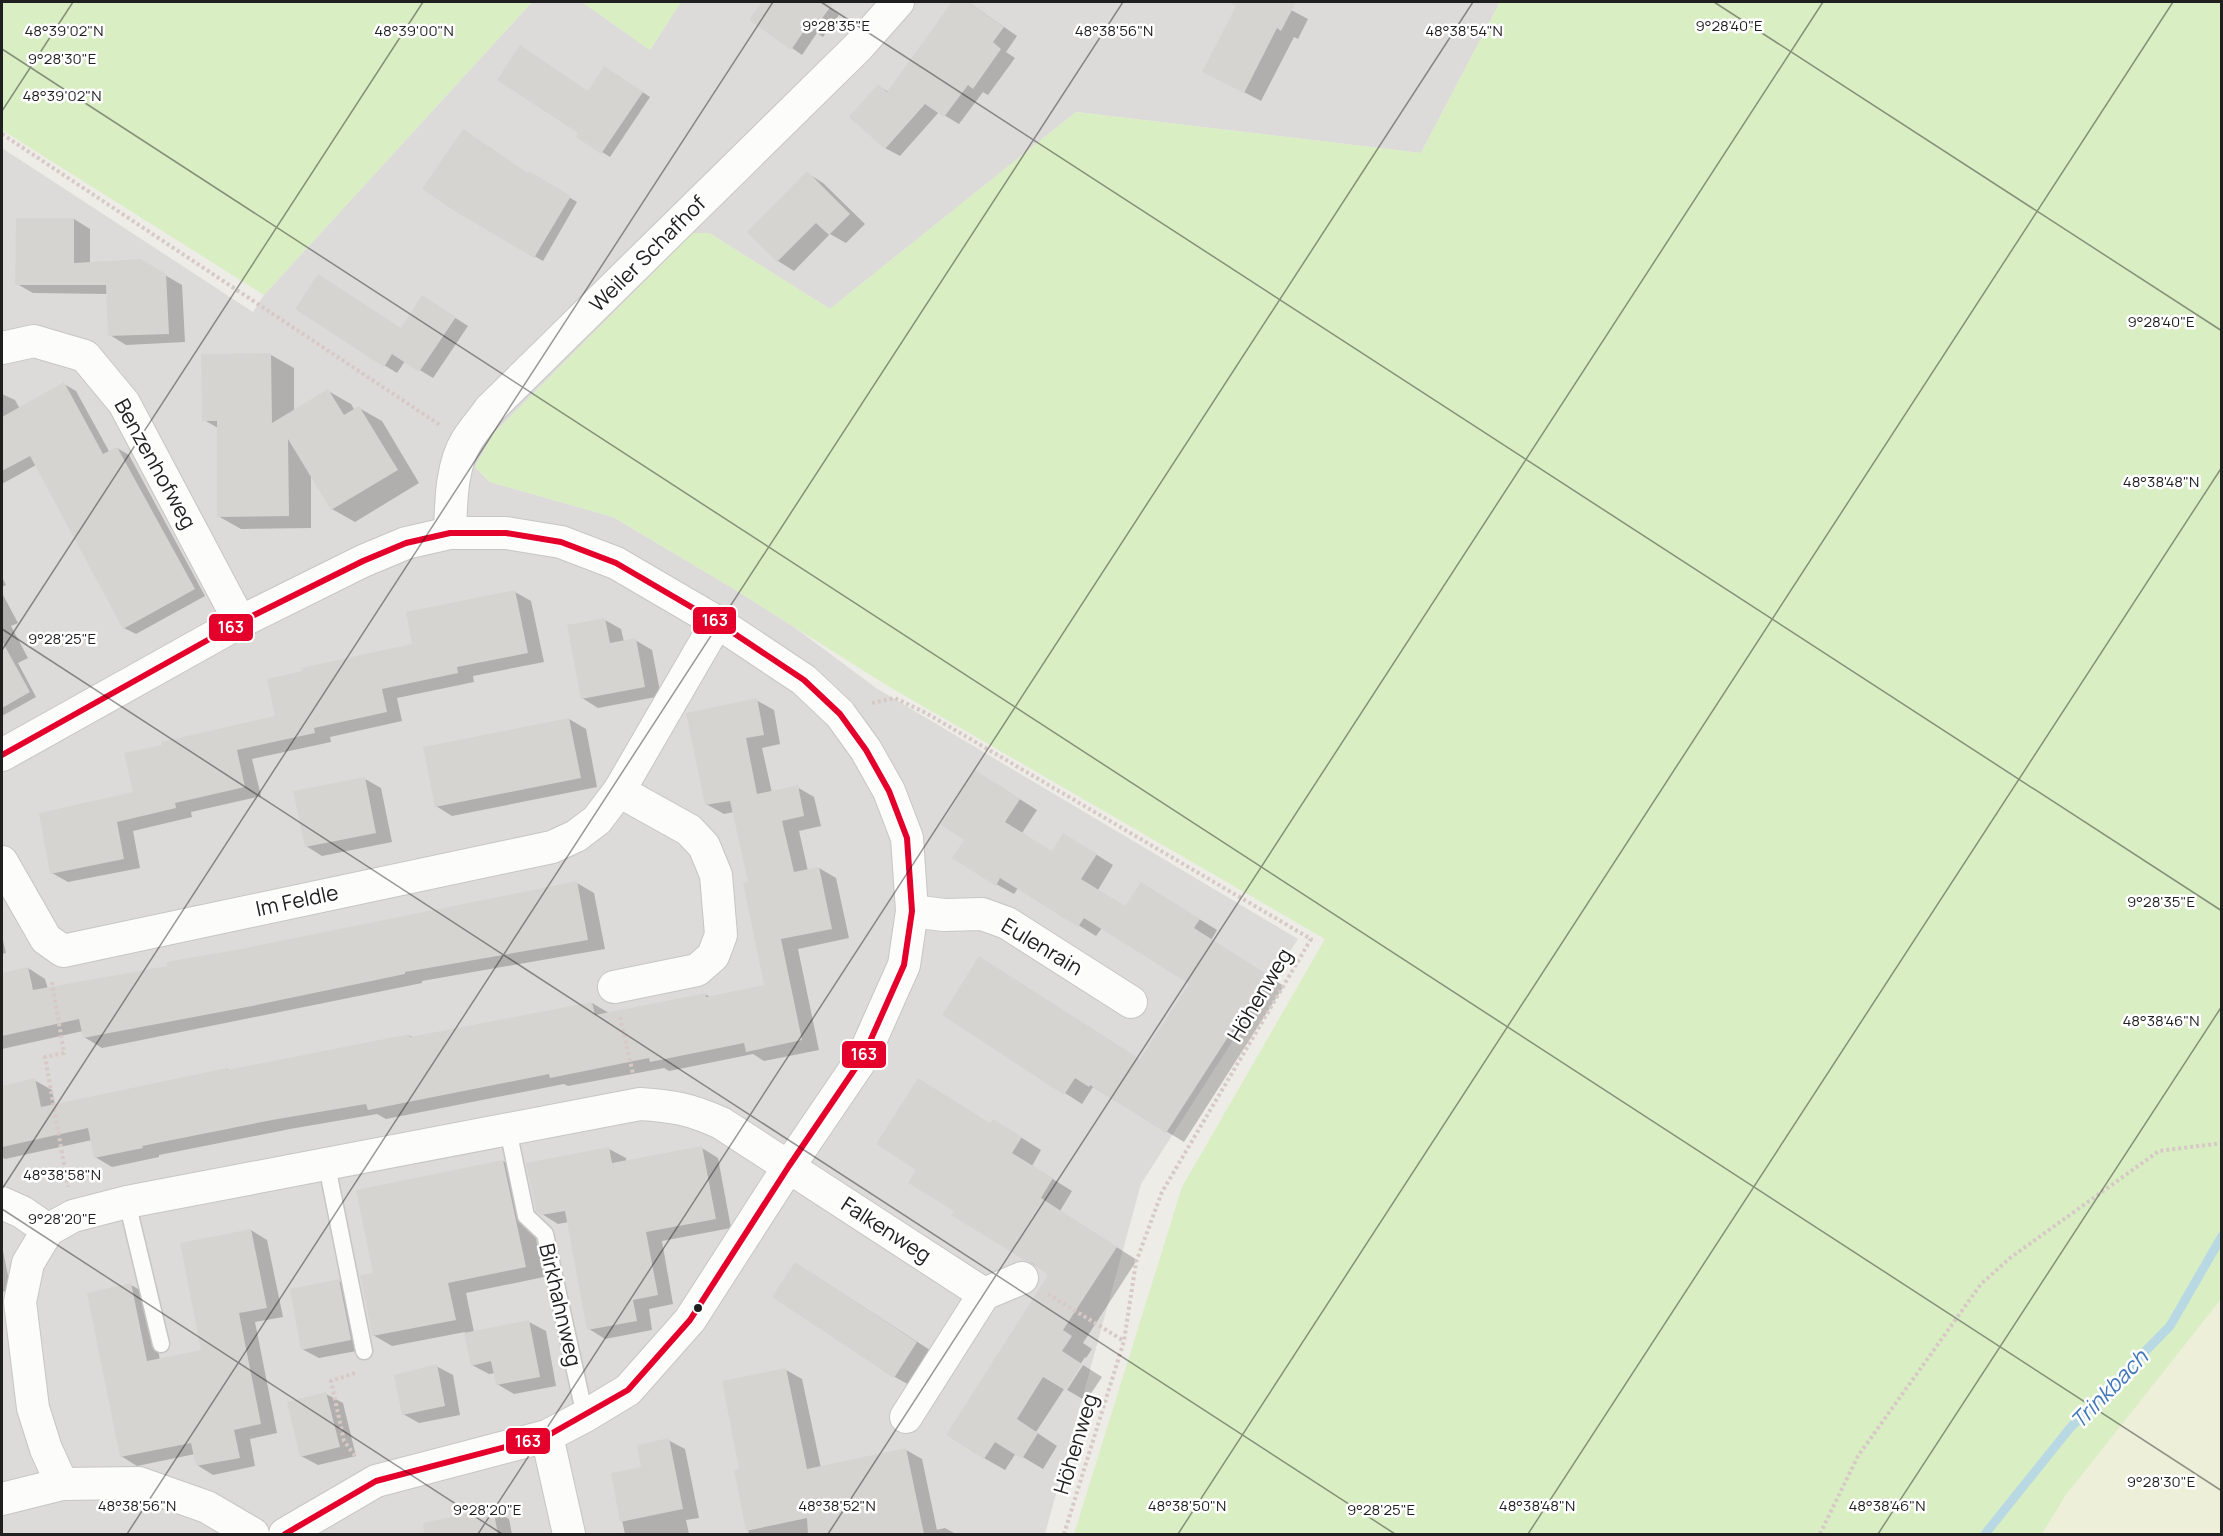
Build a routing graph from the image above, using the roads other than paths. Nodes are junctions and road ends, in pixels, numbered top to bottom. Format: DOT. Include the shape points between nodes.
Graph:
graph roads {
  1 [pos="898,2"];
  2 [pos="2,348"];
  3 [pos="450,533"];
  4 [pos="240,622"];
  5 [pos="717,622"];
  6 [pos="2,755"];
  7 [pos="619,791"];
  8 [pos="2,862"];
  9 [pos="912,911"];
  10 [pos="614,987"];
  11 [pos="1131,1002"];
  12 [pos="508,1130"];
  13 [pos="327,1166"];
  14 [pos="789,1166"];
  15 [pos="127,1202"];
  16 [pos="2,1203"];
  17 [pos="61,1223"];
  18 [pos="1022,1278"];
  19 [pos="984,1294"];
  20 [pos="161,1344"];
  21 [pos="364,1351"];
  22 [pos="585,1416"];
  23 [pos="906,1417"];
  24 [pos="547,1436"];
  25 [pos="62,1484"];
  26 [pos="2,1499"];
  27 [pos="253,1534"];
  28 [pos="285,1534"];
  29 [pos="569,1534"];
  1 -- 3 [label="street, Weiler Schafhof" via="859,46 490,409 466,441 458,464"];
  2 -- 4 [label="street, Benzenhofweg" via="34,341 85,356 124,403"];
  3 -- 4 [label="street" via="406,543 363,561"];
  3 -- 5 [label="street" via="506,533 561,542 616,563"];
  4 -- 6 [label="street"];
  5 -- 7 [label="street, Im Feldle"];
  5 -- 9 [label="street" via="804,680 840,714 866,750 889,791 907,838"];
  7 -- 8 [label="street, Im Feldle" via="597,820 552,847 63,951 46,939"];
  7 -- 10 [label="street" via="689,830 704,846 716,875 721,936 713,956 697,970"];
  9 -- 11 [label="street, Eulenrain" via="982,914 1007,923"];
  9 -- 14 [label="street" via="904,965 863,1057"];
  12 -- 13 [label="street"];
  12 -- 14 [label="street" via="640,1104 676,1106 721,1123"];
  12 -- 22 [label="lane, Birkhahnweg" via="526,1216 545,1234"];
  13 -- 15 [label="street"];
  13 -- 21 [label="lane"];
  14 -- 19 [label="street, Falkenweg"];
  14 -- 22 [label="street" via="690,1320 628,1390"];
  15 -- 17 [label="street"];
  15 -- 20 [label="lane"];
  16 -- 17 [label="street"];
  17 -- 25 [label="street" via="28,1263 20,1302 33,1408"];
  18 -- 19 [label="street"];
  19 -- 23 [label="street"];
  22 -- 24 [label="street"];
  24 -- 28 [label="street" via="376,1480"];
  24 -- 29 [label="street"];
  25 -- 26 [label="street"];
  25 -- 27 [label="street" via="139,1483 207,1507"];
}
